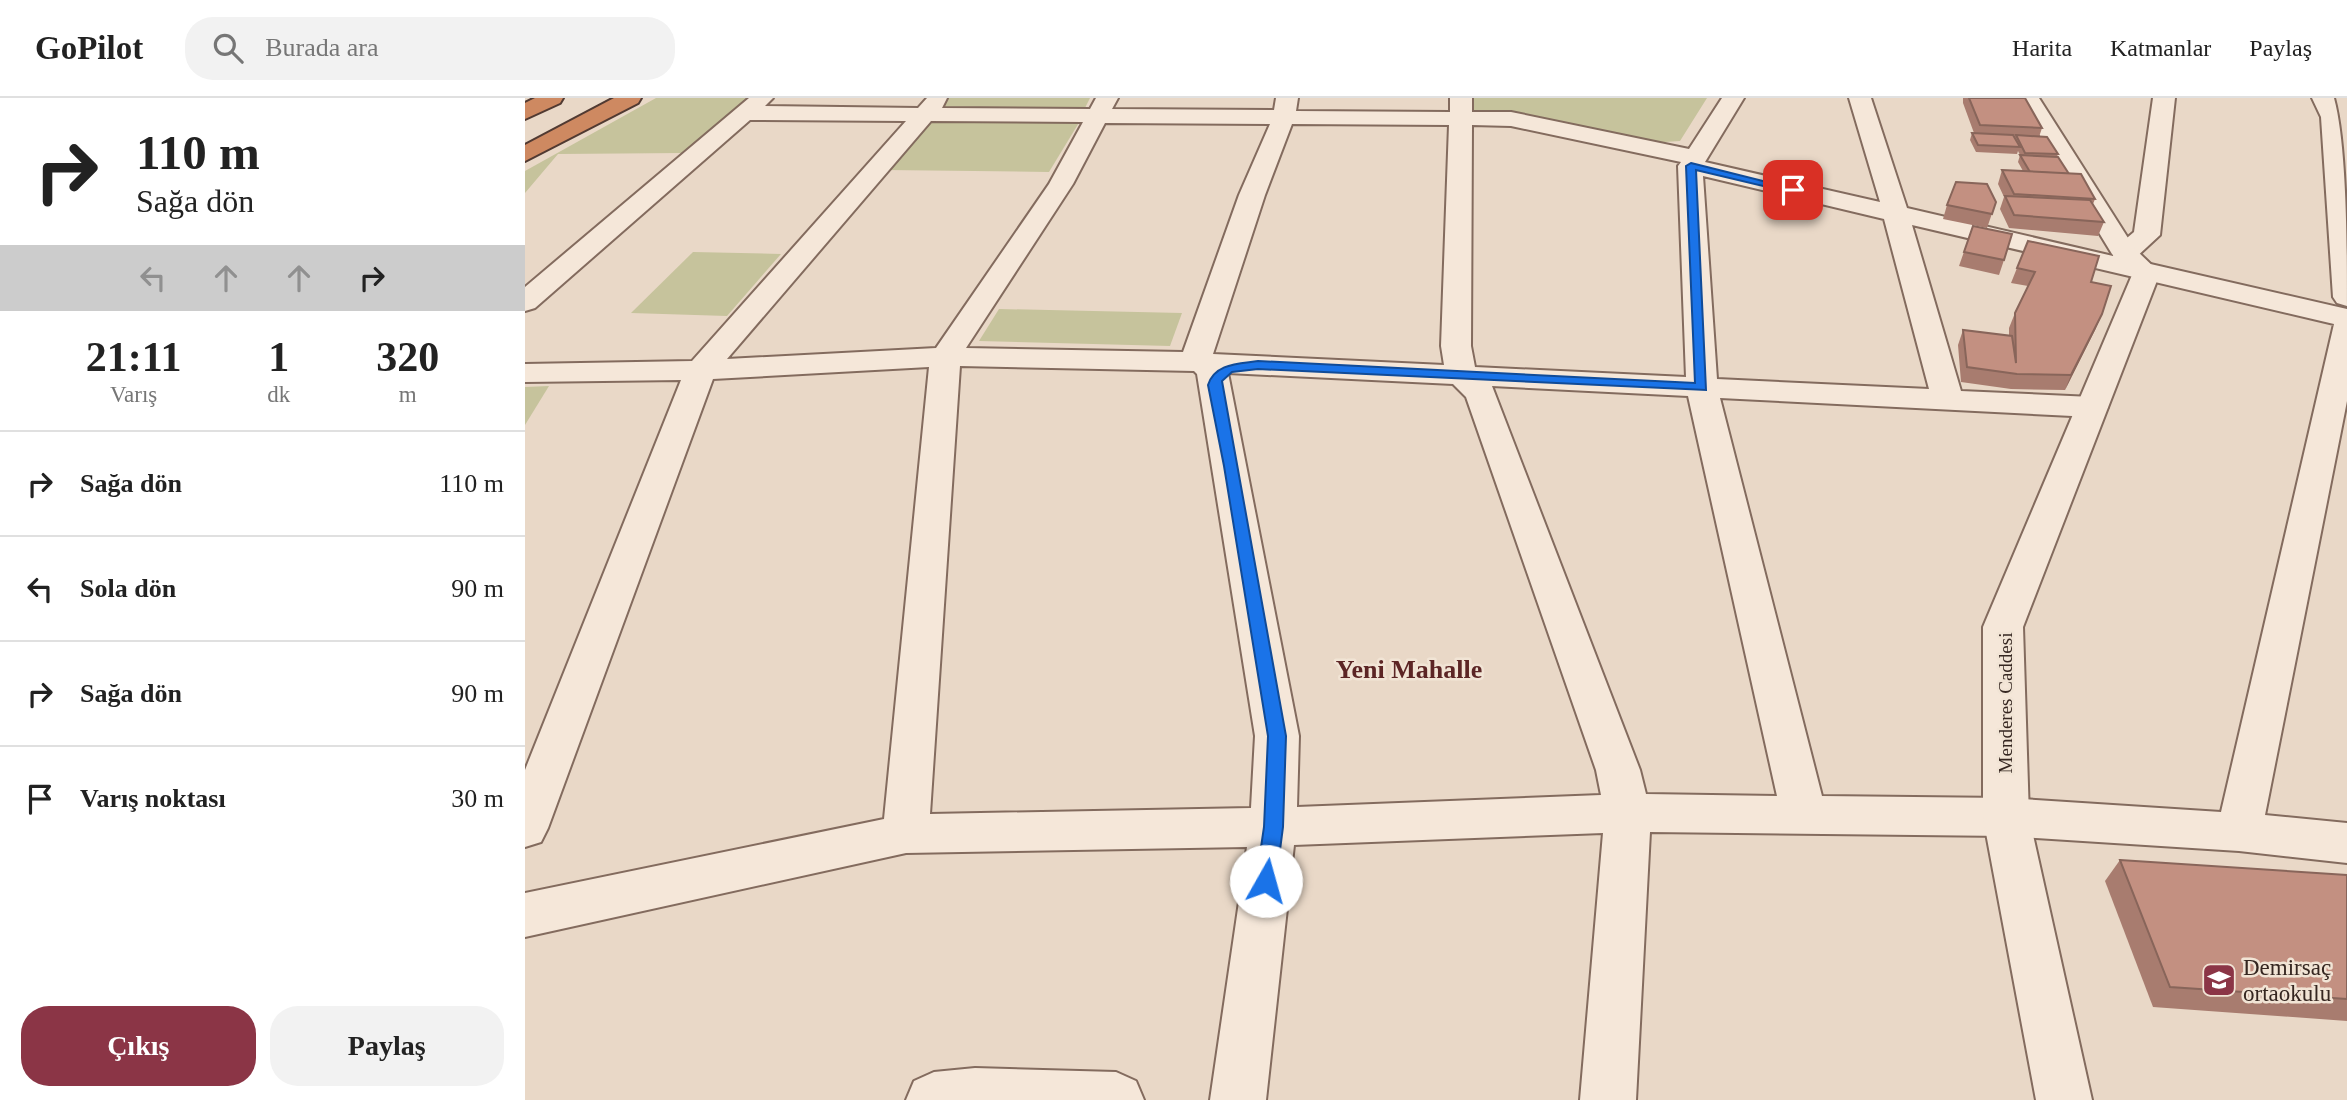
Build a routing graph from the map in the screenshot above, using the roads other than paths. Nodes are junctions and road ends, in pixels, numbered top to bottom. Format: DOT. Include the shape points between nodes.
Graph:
graph roads {
  1 [pos="552,98"];
  2 [pos="631,98"];
  3 [pos="1733,98"];
  4 [pos="1860,98"];
  5 [pos="2028,98"];
  6 [pos="2164,98"];
  7 [pos="2323,98"];
  8 [pos="754,105"];
  9 [pos="932,106"];
  10 [pos="1102,106"];
  11 [pos="1286,107"];
  12 [pos="1461,108"];
  13 [pos="525,112"];
  14 [pos="525,154"];
  15 [pos="1693,162"];
  16 [pos="1896,214"];
  17 [pos="2136,264"];
  18 [pos="2347,298"];
  19 [pos="525,302"];
  20 [pos="2347,318"];
  21 [pos="2347,326"];
  22 [pos="945,357"];
  23 [pos="1193,364"];
  24 [pos="701,370"];
  25 [pos="525,373"];
  26 [pos="1464,375"];
  27 [pos="1702,387"];
  28 [pos="1947,399"];
  29 [pos="2092,407"];
  30 [pos="1628,813"];
  31 [pos="1804,814"];
  32 [pos="2006,817"];
  33 [pos="1273,827"];
  34 [pos="525,828"];
  35 [pos="2239,832"];
  36 [pos="906,834"];
  37 [pos="2347,843"];
  38 [pos="525,915"];
  39 [pos="933,1100"];
  40 [pos="1116,1100"];
  41 [pos="1238,1100"];
  42 [pos="1608,1100"];
  43 [pos="2064,1100"];
  1 -- 13 [label="highway"];
  2 -- 14 [label="highway"];
  3 -- 15 [label="street"];
  4 -- 16 [label="street"];
  5 -- 17 [label="street"];
  6 -- 17 [label="street" via="2147,235"];
  7 -- 18 [label="street" via="2332,117"];
  8 -- 9 [label="street"];
  8 -- 19 [label="street"];
  9 -- 10 [label="street"];
  9 -- 24 [label="street"];
  10 -- 11 [label="street"];
  10 -- 22 [label="street" via="1061,184"];
  11 -- 12 [label="street"];
  11 -- 23 [label="street"];
  12 -- 15 [label="street"];
  12 -- 26 [label="street"];
  15 -- 16 [label="street"];
  15 -- 27 [label="street"];
  16 -- 17 [label="street"];
  16 -- 28 [label="street"];
  17 -- 20 [label="street"];
  17 -- 29 [label="street, Menderes Caddesi"];
  21 -- 35 [label="street"];
  22 -- 23 [label="street"];
  22 -- 24 [label="street"];
  22 -- 36 [label="street"];
  23 -- 26 [label="street" via="1220,374 1258,365"];
  23 -- 33 [label="street" via="1231,466 1277,736"];
  24 -- 25 [label="street"];
  24 -- 34 [label="street"];
  26 -- 27 [label="street"];
  26 -- 30 [label="street" via="1618,769"];
  27 -- 28 [label="street"];
  27 -- 31 [label="street"];
  28 -- 29 [label="street"];
  29 -- 32 [label="street, Menderes Caddesi" via="2003,627"];
  30 -- 31 [label="street"];
  30 -- 33 [label="street"];
  30 -- 42 [label="street"];
  31 -- 32 [label="street"];
  32 -- 35 [label="street"];
  32 -- 43 [label="street, Menderes Caddesi"];
  33 -- 36 [label="street"];
  33 -- 41 [label="street"];
  35 -- 37 [label="street"];
  36 -- 38 [label="street"];
  39 -- 40 [label="street" via="975,1095"];
}
